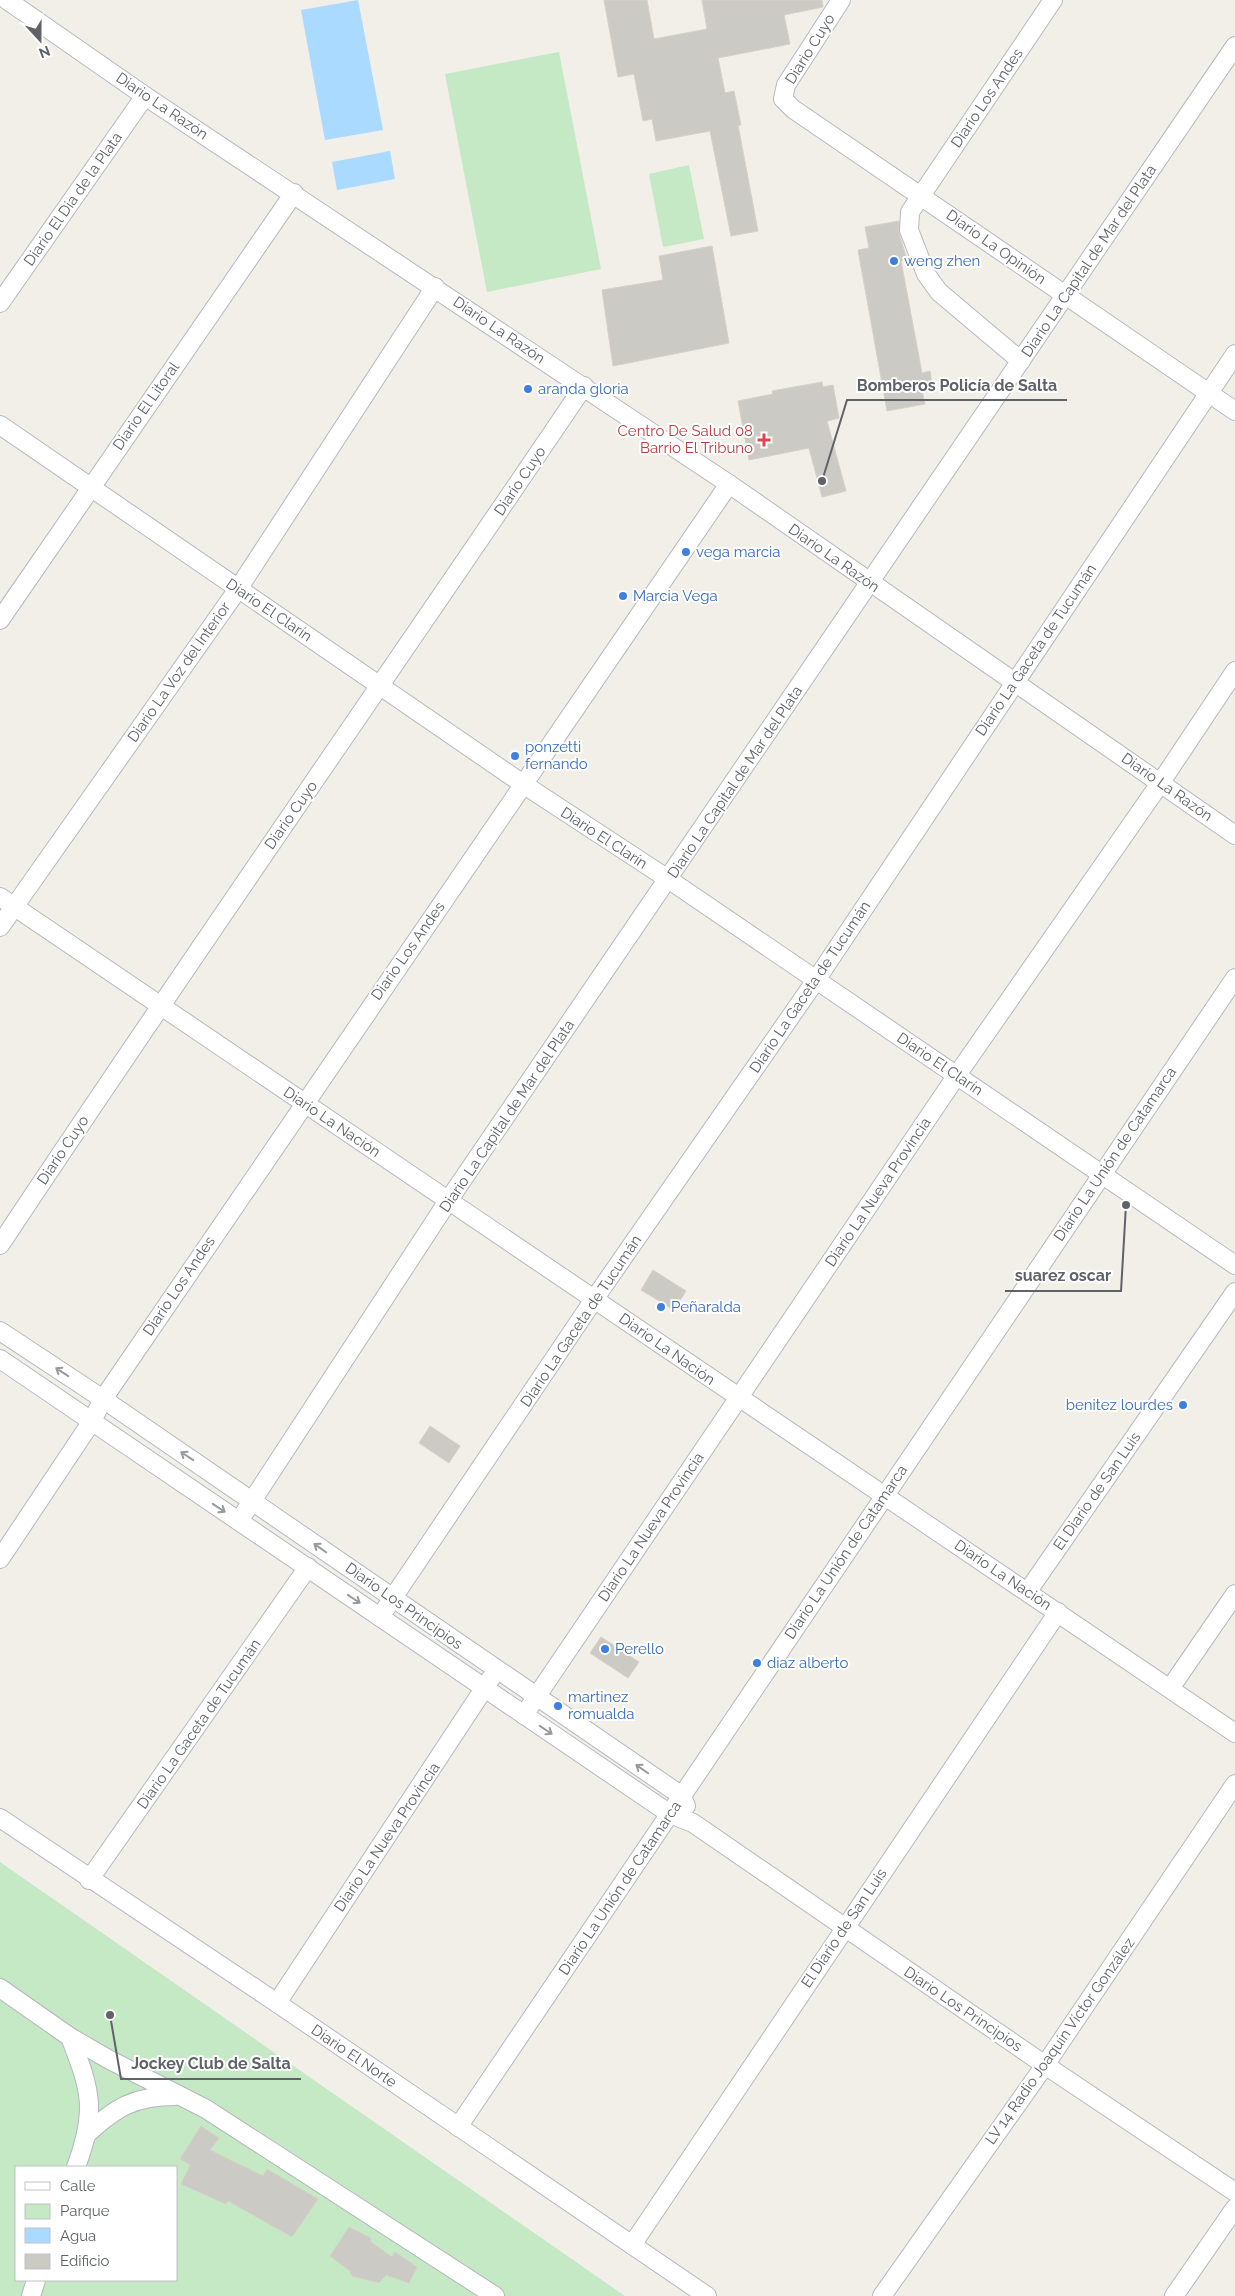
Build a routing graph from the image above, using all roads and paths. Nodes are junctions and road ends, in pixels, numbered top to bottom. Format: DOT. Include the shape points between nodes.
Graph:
graph roads {
  1 [pos="3,0"];
  2 [pos="7,0"];
  3 [pos="841,0"];
  4 [pos="1053,0"];
  5 [pos="0,4"];
  6 [pos="1235,46"];
  7 [pos="145,96"];
  8 [pos="783,99"];
  9 [pos="294,193"];
  10 [pos="922,195"];
  11 [pos="435,287"];
  12 [pos="1065,295"];
  13 [pos="0,302"];
  14 [pos="1235,354"];
  15 [pos="1021,361"];
  16 [pos="584,386"];
  17 [pos="1209,393"];
  18 [pos="1235,411"];
  19 [pos="0,425"];
  20 [pos="729,484"];
  21 [pos="90,487"];
  22 [pos="870,584"];
  23 [pos="238,589"];
  24 [pos="0,620"];
  25 [pos="1235,671"];
  26 [pos="1013,683"];
  27 [pos="381,686"];
  28 [pos="1161,782"];
  29 [pos="523,784"];
  30 [pos="1235,835"];
  31 [pos="668,880"];
  32 [pos="7,902"];
  33 [pos="0,927"];
  34 [pos="816,980"];
  35 [pos="1234,983"];
  36 [pos="159,1005"];
  37 [pos="957,1075"];
  38 [pos="303,1103"];
  39 [pos="1100,1175"];
  40 [pos="448,1201"];
  41 [pos="0,1245"];
  42 [pos="1235,1265"];
  43 [pos="1235,1292"];
  44 [pos="595,1298"];
  45 [pos="0,1331"];
  46 [pos="0,1360"];
  47 [pos="738,1398"];
  48 [pos="103,1399"];
  49 [pos="92,1421"];
  50 [pos="884,1497"];
  51 [pos="252,1501"];
  52 [pos="239,1521"];
  53 [pos="0,1559"];
  54 [pos="308,1567"];
  55 [pos="1028,1591"];
  56 [pos="1235,1594"];
  57 [pos="394,1599"];
  58 [pos="1058,1612"];
  59 [pos="380,1617"];
  60 [pos="496,1669"];
  61 [pos="1170,1687"];
  62 [pos="486,1688"];
  63 [pos="536,1695"];
  64 [pos="524,1715"];
  65 [pos="1235,1733"];
  66 [pos="1235,1784"];
  67 [pos="682,1796"];
  68 [pos="670,1814"];
  69 [pos="0,1818"];
  70 [pos="693,1823"];
  71 [pos="89,1880"];
  72 [pos="844,1928"];
  73 [pos="0,1988"];
  74 [pos="276,2003"];
  75 [pos="70,2037"];
  76 [pos="1045,2065"];
  77 [pos="177,2096"];
  78 [pos="458,2126"];
  79 [pos="87,2134"];
  80 [pos="76,2166"];
  81 [pos="1235,2192"];
  82 [pos="1235,2208"];
  83 [pos="632,2245"];
  84 [pos="36,2281"];
  85 [pos="30,2296"];
  86 [pos="495,2296"];
  87 [pos="707,2296"];
  88 [pos="882,2296"];
  89 [pos="1174,2296"];
  1 -- 5 [label="street"];
  2 -- 7 [label="street, Diario La Razón"];
  3 -- 8 [label="street, Diario Cuyo" via="786,84"];
  4 -- 10 [label="street, Diario Los Andes"];
  6 -- 12 [label="street, Diario La Capital de Mar del Plata"];
  7 -- 9 [label="street, Diario La Razón"];
  7 -- 13 [label="street, Diario El Dia de la Plata"];
  8 -- 10 [label="street, Diario La Opinión" via="793,109"];
  9 -- 11 [label="street, Diario La Razón"];
  9 -- 21 [label="street, Diario El Litoral"];
  10 -- 12 [label="street, Diario La Opinión"];
  10 -- 15 [label="street, Diario Los Andes" via="910,212 909,230 926,274 938,292"];
  11 -- 16 [label="street, Diario La Razón"];
  11 -- 23 [label="street, Diario La Voz del Interior"];
  12 -- 15 [label="street, Diario La Capital de Mar del Plata"];
  12 -- 17 [label="street, Diario La Opinión"];
  14 -- 17 [label="street, Diario La Gaceta de Tucumán"];
  15 -- 22 [label="street, Diario La Capital de Mar del Plata"];
  16 -- 20 [label="street, Diario La Razón"];
  16 -- 27 [label="street, Diario Cuyo"];
  17 -- 18 [label="street, Diario La Opinión"];
  17 -- 26 [label="street, Diario La Gaceta de Tucumán"];
  19 -- 21 [label="street, Diario El Clarín"];
  20 -- 22 [label="street, Diario La Razón"];
  20 -- 29 [label="street, Diario Los Andes"];
  21 -- 23 [label="street, Diario El Clarín"];
  21 -- 24 [label="street, Diario El Litoral"];
  22 -- 26 [label="street, Diario La Razón"];
  22 -- 31 [label="street, Diario La Capital de Mar del Plata"];
  23 -- 27 [label="street, Diario El Clarín"];
  23 -- 32 [label="street, Diario La Voz del Interior"];
  25 -- 28 [label="street, Diario La Nueva Provincia"];
  26 -- 28 [label="street, Diario La Razón"];
  26 -- 34 [label="street, Diario La Gaceta de Tucumán"];
  27 -- 29 [label="street, Diario El Clarín"];
  27 -- 36 [label="street, Diario Cuyo"];
  28 -- 30 [label="street, Diario La Razón"];
  28 -- 37 [label="street, Diario La Nueva Provincia"];
  29 -- 31 [label="street, Diario El Clarín"];
  29 -- 38 [label="street, Diario Los Andes"];
  31 -- 34 [label="street, Diario El Clarín"];
  31 -- 40 [label="street, Diario La Capital de Mar del Plata"];
  32 -- 33 [label="street, Diario La Voz del Interior"];
  32 -- 36 [label="street, Diario La Nación"];
  34 -- 37 [label="street, Diario El Clarín"];
  34 -- 44 [label="street, Diario La Gaceta de Tucumán"];
  35 -- 39 [label="street, Diario La Unión de Catamarca"];
  36 -- 38 [label="street, Diario La Nación"];
  36 -- 41 [label="street, Diario Cuyo"];
  37 -- 39 [label="street, Diario El Clarín"];
  37 -- 47 [label="street, Diario La Nueva Provincia"];
  38 -- 40 [label="street, Diario La Nación"];
  38 -- 48 [label="street, Diario Los Andes"];
  39 -- 42 [label="street, Diario El Clarín"];
  39 -- 50 [label="street, Diario La Unión de Catamarca"];
  40 -- 44 [label="street, Diario La Nación"];
  40 -- 51 [label="street, Diario La Capital de Mar del Plata"];
  43 -- 55 [label="street, El Diario de San Luis"];
  44 -- 47 [label="street, Diario La Nación"];
  44 -- 57 [label="street, Diario La Gaceta de Tucumán"];
  48 -- 45 [label="street, Diario Los Principios, one-way"];
  46 -- 49 [label="street, Diario Los Principios"];
  47 -- 50 [label="street, Diario La Nación"];
  47 -- 63 [label="street, Diario La Nueva Provincia"];
  48 -- 49 [label="street, Diario Los Andes"];
  51 -- 48 [label="street, Diario Los Principios, one-way"];
  49 -- 52 [label="street, Diario Los Principios, one-way"];
  49 -- 53 [label="street, Diario Los Andes"];
  50 -- 55 [label="street, Diario La Nación"];
  50 -- 67 [label="street, Diario La Unión de Catamarca"];
  51 -- 52 [label="street, Diario La Capital de Mar del Plata"];
  57 -- 51 [label="street, Diario Los Principios, one-way"];
  52 -- 54 [label="street, Diario Los Principios"];
  54 -- 59 [label="street, Diario Los Principios, one-way"];
  54 -- 71 [label="street, Diario La Gaceta de Tucumán"];
  55 -- 58 [label="street, Diario La Nación"];
  56 -- 61 [label="street"];
  57 -- 59 [label="street, Diario La Gaceta de Tucumán"];
  57 -- 60 [label="street, Diario Los Principios"];
  58 -- 61 [label="street, Diario La Nación"];
  58 -- 72 [label="street, El Diario de San Luis"];
  59 -- 62 [label="street, Diario Los Principios"];
  60 -- 62 [label="street, Diario La Nueva Provincia"];
  60 -- 63 [label="street, Diario Los Principios"];
  61 -- 65 [label="street, Diario La Nación"];
  62 -- 64 [label="street, Diario Los Principios"];
  62 -- 74 [label="street, Diario La Nueva Provincia"];
  63 -- 64 [label="street, Diario La Nueva Provincia"];
  67 -- 63 [label="street, Diario Los Principios, one-way"];
  64 -- 68 [label="street, Diario Los Principios, one-way"];
  66 -- 76 [label="street, LV 14 Radio Joaquín Víctor González"];
  67 -- 68 [label="street, Diario La Unión de Catamarca"];
  67 -- 70 [label="street"];
  68 -- 70 [label="street, Diario Los Principios"];
  68 -- 78 [label="street, Diario La Unión de Catamarca"];
  69 -- 71 [label="street, Diario El Norte"];
  70 -- 72 [label="street, Diario Los Principios"];
  71 -- 74 [label="street, Diario El Norte"];
  72 -- 76 [label="street, Diario Los Principios"];
  72 -- 83 [label="street, El Diario de San Luis"];
  73 -- 75 [label="street"];
  74 -- 78 [label="street, Diario El Norte"];
  75 -- 77 [label="street"];
  75 -- 79 [label="street" via="89,2092 91,2111"];
  76 -- 81 [label="street, Diario Los Principios"];
  76 -- 88 [label="street, LV 14 Radio Joaquín Víctor González"];
  77 -- 79 [label="street" via="154,2096 132,2101 104,2118"];
  77 -- 86 [label="street" via="206,2109"];
  78 -- 83 [label="street, Diario El Norte"];
  79 -- 80 [label="street"];
  82 -- 89 [label="street"];
  83 -- 87 [label="street, Diario El Norte"];
  84 -- 85 [label="street"];
}
